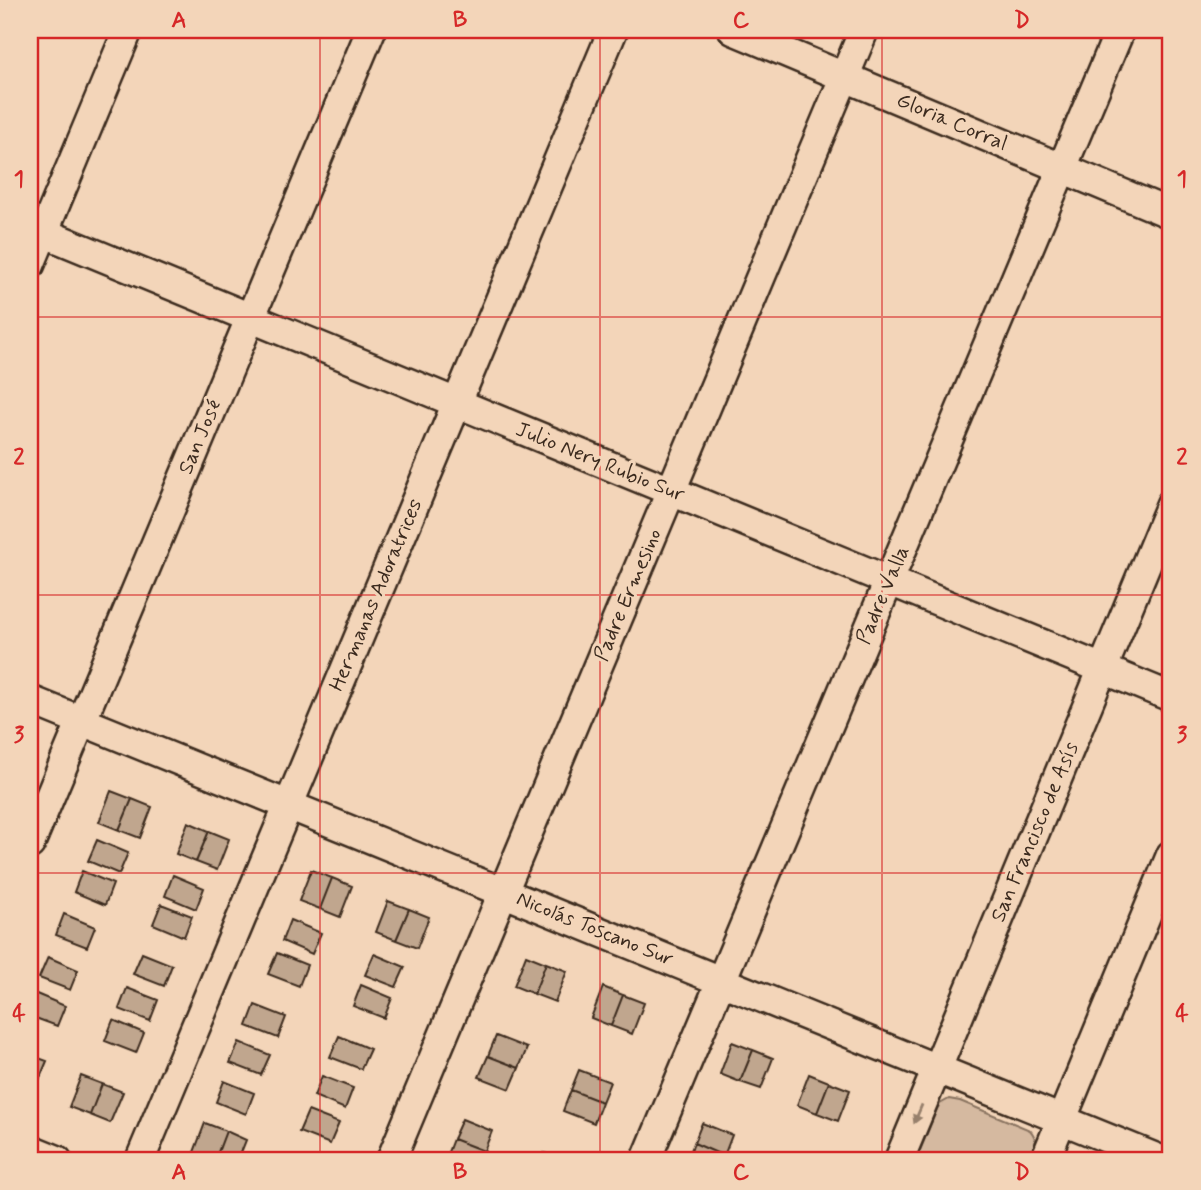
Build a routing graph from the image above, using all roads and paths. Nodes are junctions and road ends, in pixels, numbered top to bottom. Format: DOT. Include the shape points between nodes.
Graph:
graph roads {
  1 [pos="128,30"];
  2 [pos="371,30"];
  3 [pos="613,30"];
  4 [pos="733,30"];
  5 [pos="864,30"];
  6 [pos="1120,30"];
  7 [pos="845,77"];
  8 [pos="1062,168"];
  9 [pos="1171,214"];
  10 [pos="37,230"];
  11 [pos="30,265"];
  12 [pos="250,317"];
  13 [pos="457,403"];
  14 [pos="671,491"];
  15 [pos="1171,504"];
  16 [pos="889,580"];
  17 [pos="1103,668"];
  18 [pos="1171,696"];
  19 [pos="30,700"];
  20 [pos="81,720"];
  21 [pos="288,805"];
  22 [pos="30,844"];
  23 [pos="1171,855"];
  24 [pos="503,892"];
  25 [pos="722,981"];
  26 [pos="937,1068"];
  27 [pos="1062,1120"];
  28 [pos="30,1149"];
  29 [pos="57,1160"];
  30 [pos="139,1160"];
  31 [pos="391,1160"];
  32 [pos="646,1160"];
  33 [pos="899,1160"];
  34 [pos="1045,1160"];
  35 [pos="1161,1160"];
  1 -- 10 [label="street"];
  2 -- 12 [label="street, San José"];
  3 -- 13 [label="street, Hermanas Adoratrices"];
  4 -- 7 [label="street, Gloria Corral"];
  5 -- 7 [label="street, Padre Ermesino"];
  6 -- 8 [label="street, Padre Valla"];
  7 -- 8 [label="street, Gloria Corral"];
  7 -- 14 [label="street, Padre Ermesino"];
  8 -- 9 [label="street, Gloria Corral"];
  8 -- 16 [label="street, Padre Valla"];
  10 -- 11 [label="street"];
  10 -- 12 [label="street, Julio Nery Rubio Sur"];
  12 -- 13 [label="street, Julio Nery Rubio Sur"];
  12 -- 20 [label="street, San José"];
  13 -- 14 [label="street, Julio Nery Rubio Sur"];
  13 -- 21 [label="street, Hermanas Adoratrices"];
  14 -- 16 [label="street, Julio Nery Rubio Sur"];
  14 -- 24 [label="street, Padre Ermesino"];
  15 -- 17 [label="street, San Francisco de Asís"];
  16 -- 17 [label="street, Julio Nery Rubio Sur"];
  16 -- 25 [label="street, Padre Valla"];
  17 -- 18 [label="street, Julio Nery Rubio Sur"];
  17 -- 26 [label="street, San Francisco de Asís"];
  19 -- 20 [label="street, Nicolás Toscano Sur"];
  20 -- 21 [label="street, Nicolás Toscano Sur"];
  20 -- 22 [label="street, San José"];
  21 -- 24 [label="street, Nicolás Toscano Sur"];
  21 -- 30 [label="street, Hermanas Adoratrices"];
  23 -- 27 [label="street"];
  24 -- 25 [label="street, Nicolás Toscano Sur"];
  24 -- 31 [label="street, Padre Ermesino"];
  25 -- 26 [label="street, Nicolás Toscano Sur"];
  25 -- 32 [label="street, Padre Valla"];
  26 -- 27 [label="street, Nicolás Toscano Sur"];
  26 -- 33 [label="street, San Francisco de Asís, one-way"];
  27 -- 34 [label="street"];
  27 -- 35 [label="street, Nicolás Toscano Sur"];
  28 -- 29 [label="street"];
}
